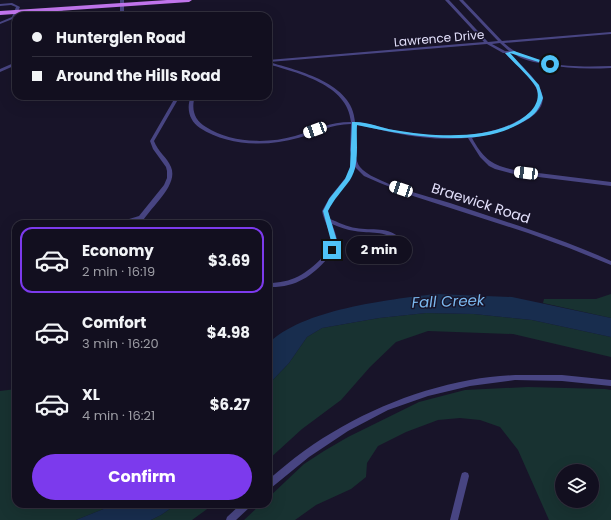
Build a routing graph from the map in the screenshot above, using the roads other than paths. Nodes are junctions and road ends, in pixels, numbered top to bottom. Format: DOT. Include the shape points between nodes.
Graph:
graph roads {
  1 [pos="189,0"];
  2 [pos="447,0"];
  3 [pos="461,0"];
  4 [pos="122,2"];
  5 [pos="0,5"];
  6 [pos="61,9"];
  7 [pos="12,12"];
  8 [pos="16,12"];
  9 [pos="60,12"];
  10 [pos="0,14"];
  11 [pos="12,18"];
  12 [pos="1,23"];
  13 [pos="611,33"];
  14 [pos="503,42"];
  15 [pos="487,43"];
  16 [pos="510,52"];
  17 [pos="272,62"];
  18 [pos="272,63"];
  19 [pos="12,66"];
  20 [pos="611,67"];
  21 [pos="0,71"];
  22 [pos="176,100"];
  23 [pos="192,100"];
  24 [pos="354,123"];
  25 [pos="469,136"];
  26 [pos="354,163"];
  27 [pos="611,184"];
  28 [pos="140,220"];
  29 [pos="327,220"];
  30 [pos="399,240"];
  31 [pos="611,263"];
  32 [pos="272,285"];
  33 [pos="611,382"];
  34 [pos="465,476"];
  35 [pos="272,481"];
  36 [pos="243,508"];
  37 [pos="230,520"];
  38 [pos="454,520"];
  1 -- 4 [label="main road"];
  2 -- 15 [label="street"];
  3 -- 14 [label="street"];
  4 -- 6 [label="main road"];
  5 -- 8 [label="street" via="16,6"];
  6 -- 8 [label="main road"];
  6 -- 9 [label="street"];
  7 -- 10 [label="main road"];
  11 -- 12 [label="street"];
  13 -- 14 [label="street, Lawrence Drive"];
  14 -- 15 [label="street, Lawrence Drive"];
  14 -- 16 [label="street"];
  15 -- 16 [label="street" via="496,49"];
  15 -- 17 [label="street, Lawrence Drive"];
  16 -- 20 [label="street" via="562,66"];
  16 -- 25 [label="street" via="538,86 541,95 539,104 531,114 513,126"];
  18 -- 24 [label="street" via="313,78 333,89 349,106"];
  19 -- 21 [label="street"];
  22 -- 28 [label="street" via="152,141 169,168 169,181"];
  23 -- 24 [label="street" via="191,112 199,125 214,134 240,140 277,141 330,125"];
  24 -- 25 [label="street" via="417,135"];
  24 -- 26 [label="street"];
  25 -- 27 [label="street" via="481,157 501,169"];
  26 -- 29 [label="street" via="348,179 326,208"];
  26 -- 31 [label="street, Braewick Road" via="377,181 557,241"];
  29 -- 30 [label="street" via="357,230 390,233"];
  29 -- 32 [label="street" via="334,241 332,250 300,280"];
  33 -- 35 [label="street" via="552,376 517,377 469,382 421,394 375,412 332,435 292,463"];
  34 -- 38 [label="street"];
  36 -- 37 [label="street"];
}
